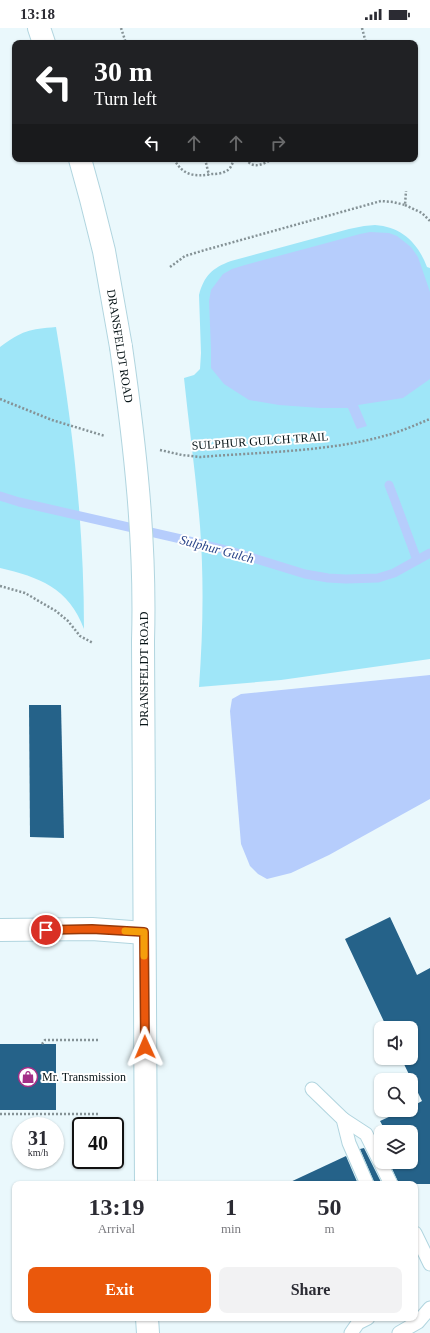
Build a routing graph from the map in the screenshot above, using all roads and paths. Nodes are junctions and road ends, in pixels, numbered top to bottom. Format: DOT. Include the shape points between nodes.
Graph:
graph roads {
  1 [pos="39,28"];
  2 [pos="121,28"];
  3 [pos="362,28"];
  4 [pos="43,40"];
  5 [pos="125,40"];
  6 [pos="365,40"];
  7 [pos="81,162"];
  8 [pos="176,162"];
  9 [pos="206,162"];
  10 [pos="233,162"];
  11 [pos="249,162"];
  12 [pos="267,162"];
  13 [pos="209,175"];
  14 [pos="406,191"];
  15 [pos="405,205"];
  16 [pos="430,221"];
  17 [pos="170,267"];
  18 [pos="0,399"];
  19 [pos="430,419"];
  20 [pos="107,437"];
  21 [pos="155,449"];
  22 [pos="0,586"];
  23 [pos="93,643"];
  24 [pos="0,930"];
  25 [pos="144,932"];
  26 [pos="100,1040"];
  27 [pos="42,1044"];
  28 [pos="312,1089"];
  29 [pos="0,1114"];
  30 [pos="100,1114"];
  31 [pos="343,1119"];
  32 [pos="146,1181"];
  33 [pos="366,1181"];
  34 [pos="390,1181"];
  35 [pos="418,1239"];
  36 [pos="430,1264"];
  37 [pos="430,1308"];
  38 [pos="148,1321"];
  39 [pos="362,1321"];
  40 [pos="148,1333"];
  41 [pos="351,1333"];
  42 [pos="399,1333"];
  1 -- 4 [label="street"];
  2 -- 5 [label="path"];
  3 -- 6 [label="path"];
  7 -- 25 [label="street, DRANSFELDT ROAD, bridge" via="104,251 121,348 139,504 144,599"];
  8 -- 13 [label="path" via="191,174"];
  9 -- 13 [label="path"];
  10 -- 13 [label="path" via="225,171"];
  11 -- 12 [label="path" via="254,165"];
  14 -- 15 [label="path"];
  15 -- 16 [label="path" via="422,213"];
  15 -- 17 [label="path" via="381,201 185,256"];
  18 -- 20 [label="path" via="52,420"];
  19 -- 21 [label="path, SULPHUR GULCH TRAIL" via="385,436 325,447 200,457"];
  22 -- 23 [label="path" via="25,593 56,611 80,636"];
  24 -- 25 [label="street" via="92,929"];
  25 -- 32 [label="street, DRANSFELDT ROAD"];
  26 -- 27 [label="path" via="45,1040"];
  28 -- 31 [label="lane"];
  29 -- 30 [label="path"];
  31 -- 33 [label="lane" via="349,1143"];
  31 -- 34 [label="lane" via="366,1134"];
  35 -- 36 [label="lane"];
  37 -- 42 [label="lane" via="418,1322"];
  38 -- 40 [label="street"];
  39 -- 41 [label="lane"];
}
